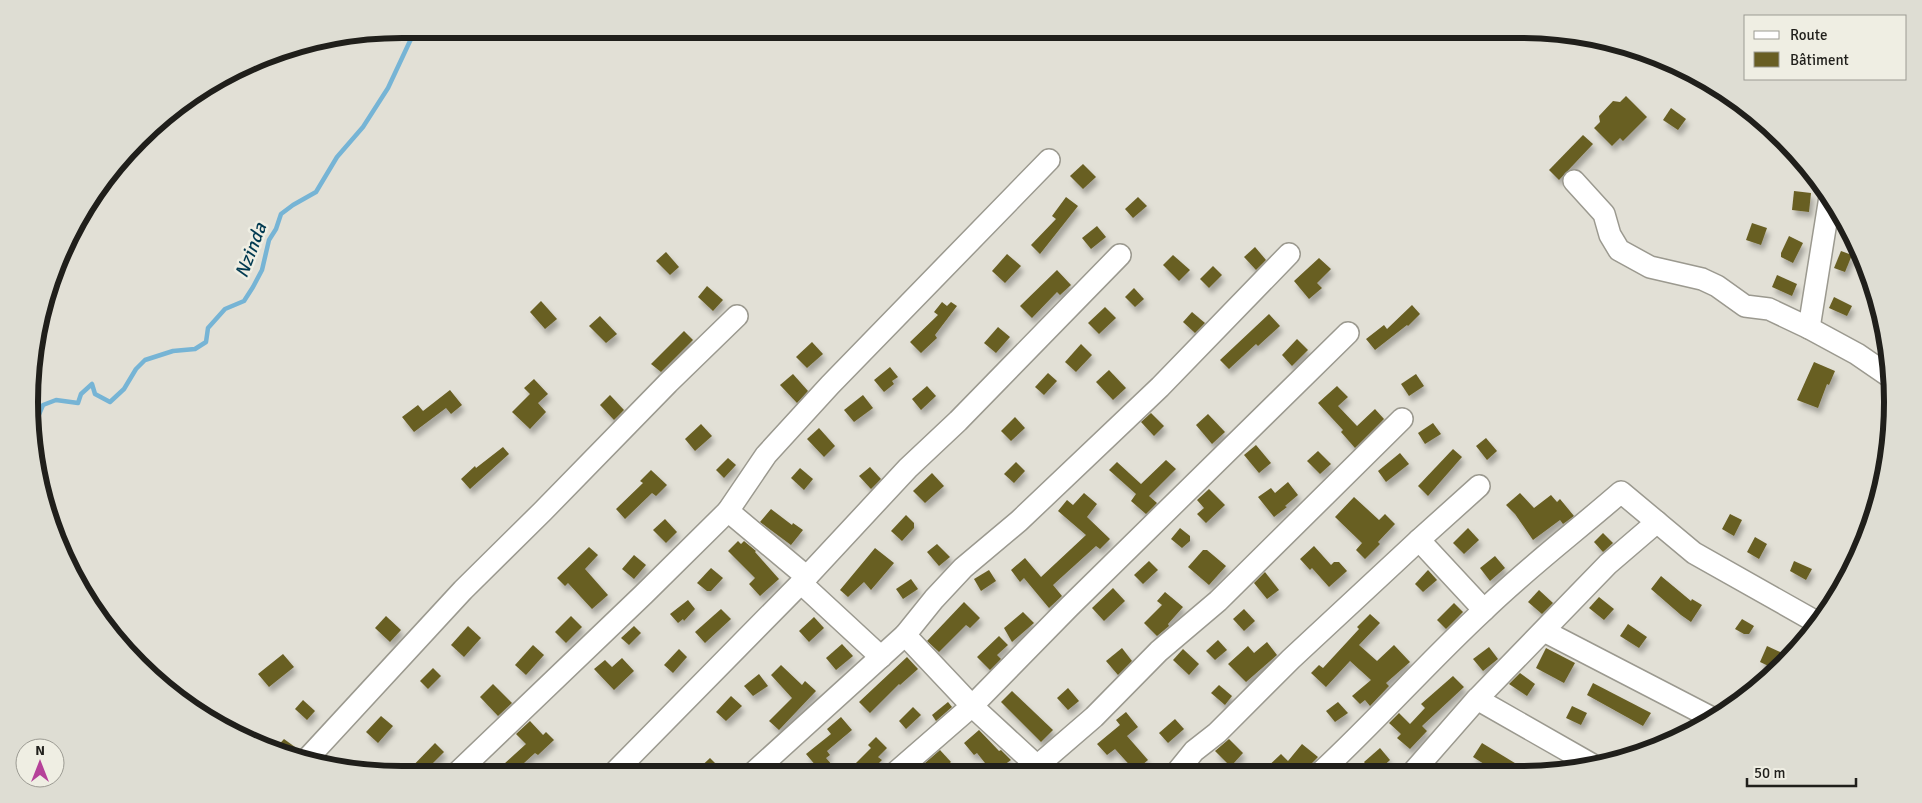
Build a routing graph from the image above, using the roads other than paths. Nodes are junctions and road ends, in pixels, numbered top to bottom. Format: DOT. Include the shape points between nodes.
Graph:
graph roads {
  1 [pos="1049,160"];
  2 [pos="1574,181"];
  3 [pos="1828,208"];
  4 [pos="1289,254"];
  5 [pos="1120,256"];
  6 [pos="737,316"];
  7 [pos="1809,328"];
  8 [pos="1348,333"];
  9 [pos="1883,372"];
  10 [pos="1402,419"];
  11 [pos="1479,486"];
  12 [pos="728,511"];
  13 [pos="1657,522"];
  14 [pos="1418,540"];
  15 [pos="804,580"];
  16 [pos="1484,610"];
  17 [pos="1812,619"];
  18 [pos="1544,631"];
  19 [pos="905,635"];
  20 [pos="881,657"];
  21 [pos="1477,699"];
  22 [pos="972,706"];
  23 [pos="1706,715"];
  24 [pos="311,754"];
  25 [pos="1585,760"];
  26 [pos="464,766"];
  27 [pos="621,766"];
  28 [pos="761,766"];
  29 [pos="902,766"];
  30 [pos="1030,766"];
  31 [pos="1037,766"];
  32 [pos="1182,766"];
  33 [pos="1327,766"];
  34 [pos="1419,766"];
  1 -- 12 [label="street" via="830,385 766,455"];
  2 -- 7 [label="street" via="1604,214 1610,235 1619,250 1650,267 1702,279 1745,306 1769,309"];
  3 -- 7 [label="street"];
  4 -- 19 [label="street" via="1146,400 1019,521 964,568"];
  5 -- 15 [label="street" via="908,468"];
  6 -- 24 [label="street" via="463,590"];
  7 -- 9 [label="street"];
  8 -- 22 [label="street" via="1069,606"];
  10 -- 31 [label="street" via="1218,601 1159,651 1094,717"];
  11 -- 14 [label="street"];
  12 -- 15 [label="street"];
  12 -- 26 [label="street"];
  13 -- 16 [label="street" via="1621,492"];
  13 -- 17 [label="street" via="1694,553"];
  13 -- 18 [label="street" via="1608,564"];
  14 -- 16 [label="street"];
  14 -- 32 [label="street" via="1290,659"];
  15 -- 20 [label="street"];
  15 -- 27 [label="street"];
  16 -- 33 [label="street"];
  18 -- 21 [label="street"];
  18 -- 23 [label="street"];
  19 -- 20 [label="street"];
  19 -- 22 [label="street"];
  20 -- 28 [label="street"];
  21 -- 25 [label="street"];
  21 -- 34 [label="street"];
  22 -- 29 [label="street"];
  22 -- 30 [label="street"];
}
